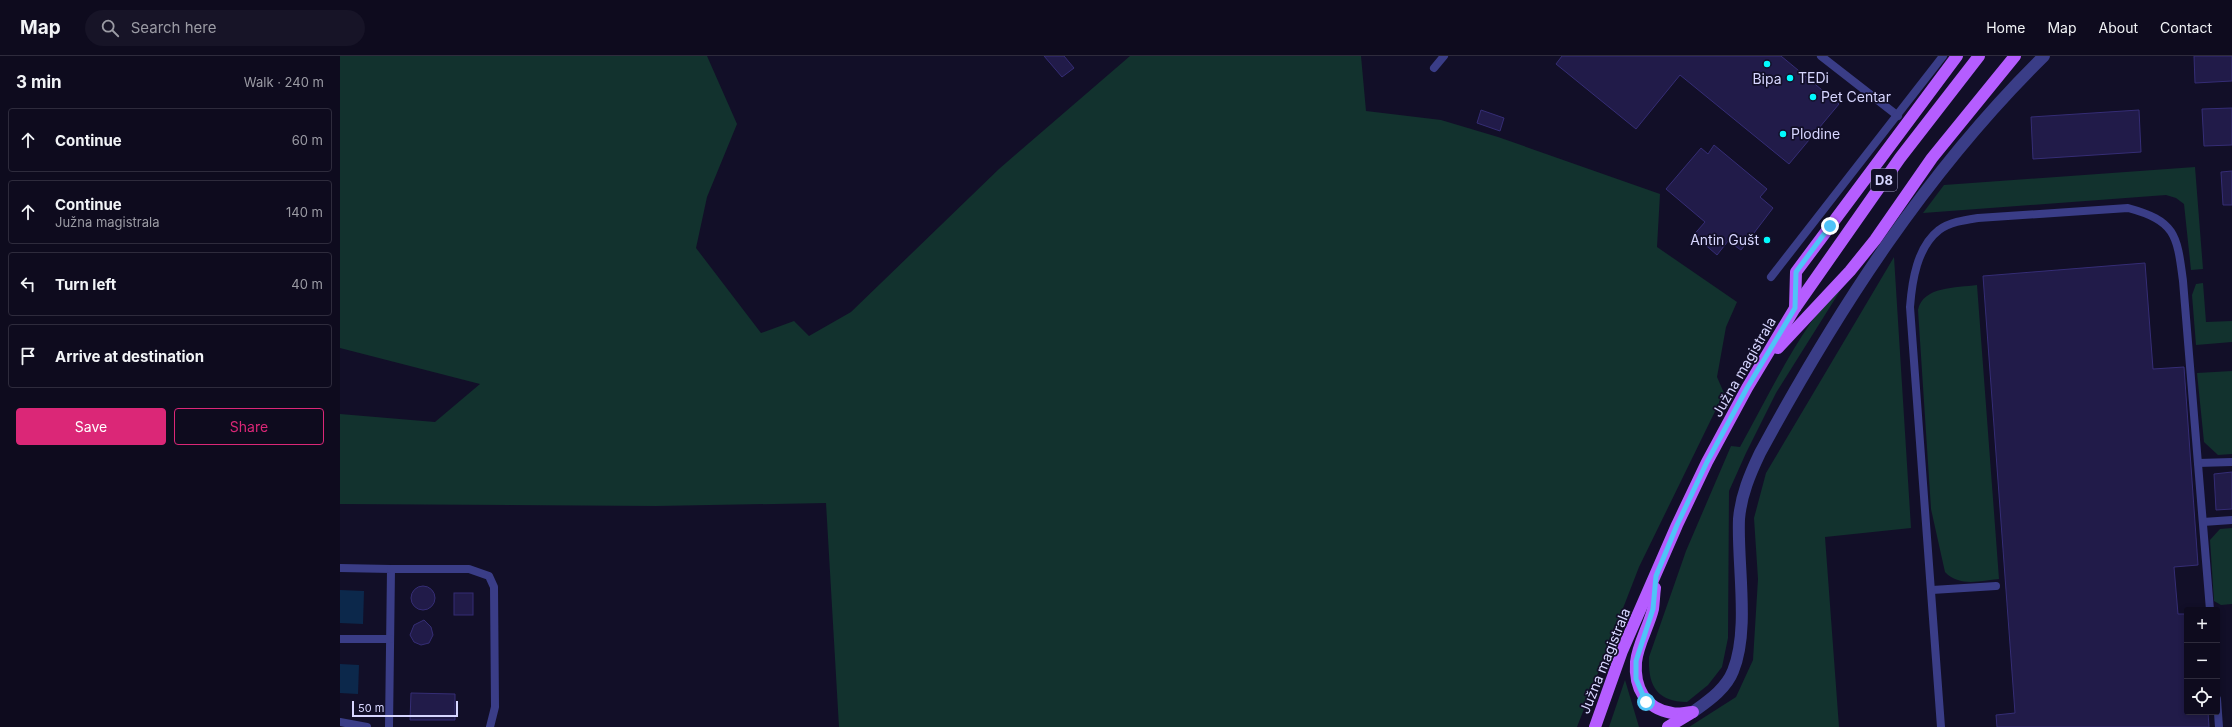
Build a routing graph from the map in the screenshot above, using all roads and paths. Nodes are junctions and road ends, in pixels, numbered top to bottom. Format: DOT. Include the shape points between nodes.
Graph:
graph roads {
  1 [pos="1444,56"];
  2 [pos="1821,56"];
  3 [pos="1943,56"];
  4 [pos="1957,56"];
  5 [pos="1979,56"];
  6 [pos="2015,56"];
  7 [pos="2044,56"];
  8 [pos="1434,68"];
  9 [pos="1898,116"];
  10 [pos="1771,277"];
  11 [pos="1795,308"];
  12 [pos="1753,378"];
  13 [pos="2198,462"];
  14 [pos="2232,462"];
  15 [pos="2232,520"];
  16 [pos="2203,522"];
  17 [pos="340,568"];
  18 [pos="391,569"];
  19 [pos="1656,576"];
  20 [pos="1996,586"];
  21 [pos="1932,590"];
  22 [pos="2210,607"];
  23 [pos="340,639"];
  24 [pos="390,639"];
  25 [pos="1693,712"];
  26 [pos="2218,715"];
  27 [pos="340,722"];
  28 [pos="367,727"];
  29 [pos="389,727"];
  30 [pos="490,727"];
  31 [pos="1595,727"];
  32 [pos="1668,727"];
  33 [pos="1942,727"];
  34 [pos="2219,727"];
  1 -- 8 [label="lane"];
  2 -- 9 [label="lane"];
  3 -- 9 [label="lane"];
  4 -- 11 [label="main road" via="1796,272"];
  5 -- 11 [label="main road, Južna magistrala / D8" via="1900,158"];
  6 -- 12 [label="main road" via="1932,158 1850,271"];
  7 -- 25 [label="street" via="1964,140 1895,230 1849,299 1760,453 1742,499 1739,519 1741,628 1733,671 1725,685"];
  9 -- 10 [label="lane"];
  11 -- 12 [label="main road, Južna magistrala / D8"];
  12 -- 19 [label="main road, Južna magistrala / D8" via="1707,462"];
  13 -- 14 [label="lane"];
  13 -- 16 [label="lane"];
  13 -- 21 [label="lane" via="2178,245 2171,230 2160,220 2128,208 1978,218 1956,222 1939,230 1926,244 1915,274 1910,307"];
  15 -- 16 [label="lane"];
  16 -- 22 [label="lane"];
  17 -- 18 [label="lane"];
  18 -- 24 [label="lane"];
  18 -- 30 [label="lane" via="469,569 489,576 494,587 495,707"];
  19 -- 25 [label="main road" via="1653,609 1636,661 1636,679 1646,702 1656,708 1672,714"];
  19 -- 31 [label="main road, Južna magistrala / D8" via="1622,651"];
  20 -- 21 [label="lane"];
  21 -- 33 [label="lane"];
  23 -- 24 [label="lane"];
  24 -- 29 [label="lane"];
  25 -- 32 [label="main road"];
  26 -- 34 [label="lane"];
  27 -- 28 [label="lane"];
}
